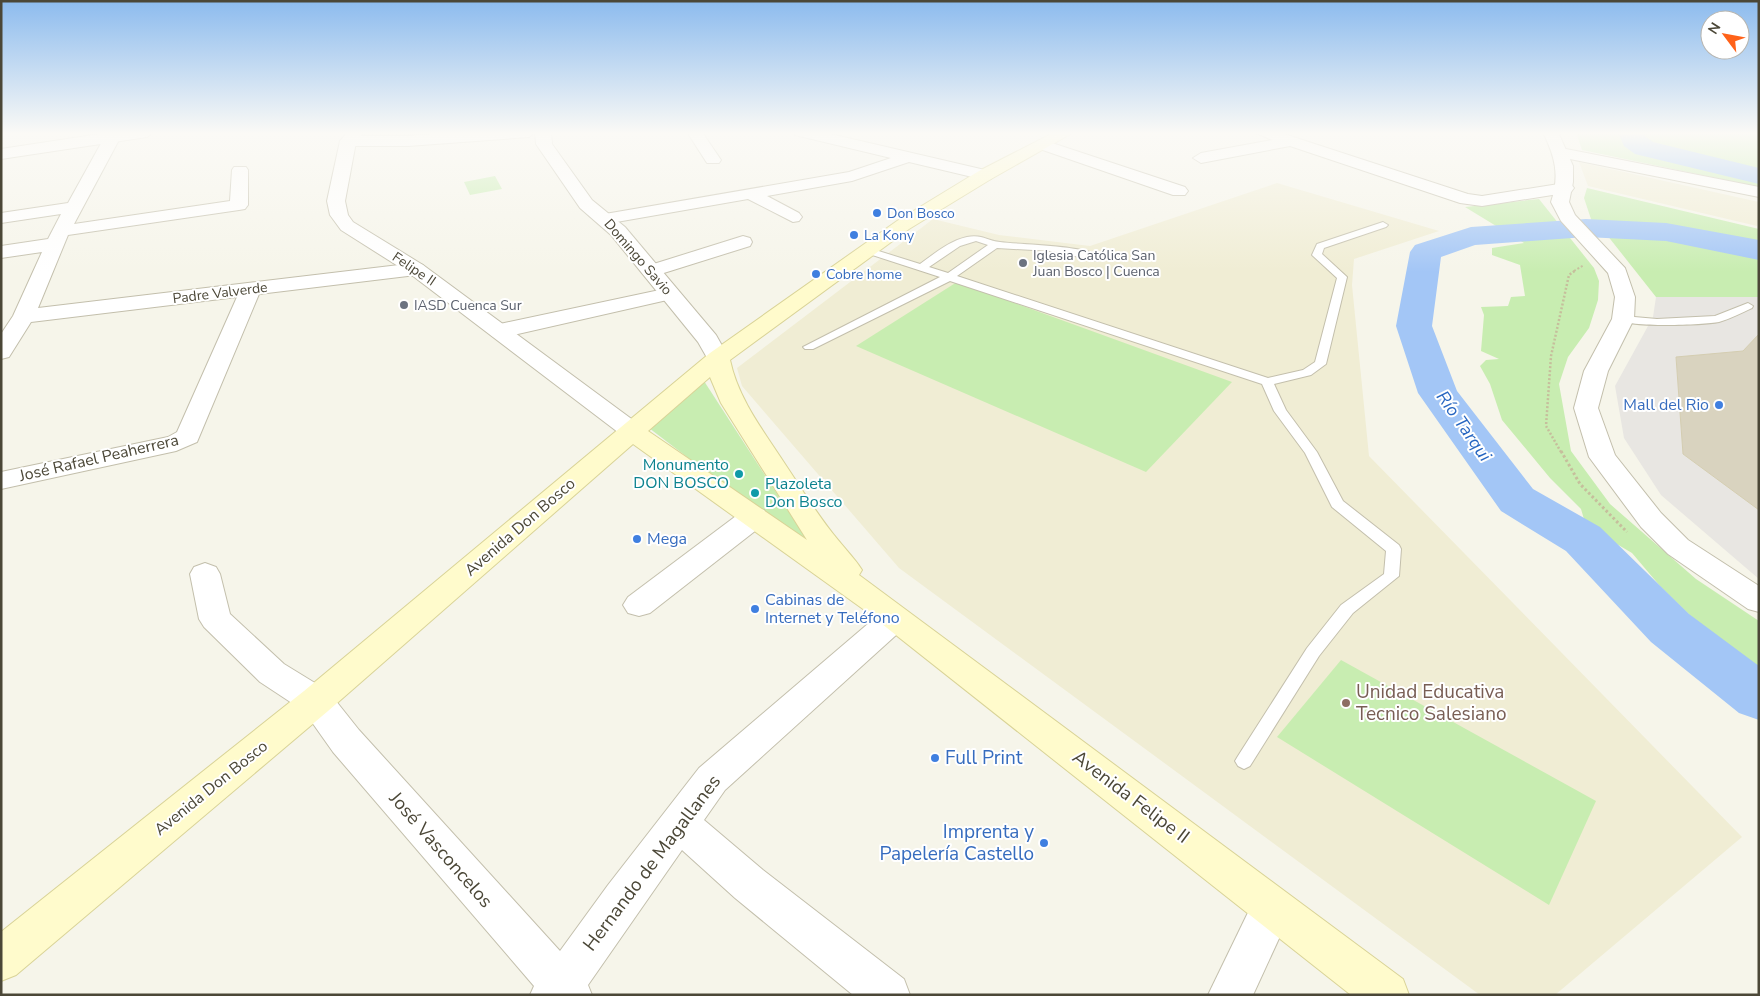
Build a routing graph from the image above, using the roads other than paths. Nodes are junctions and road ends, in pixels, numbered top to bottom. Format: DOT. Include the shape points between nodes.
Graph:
graph roads {
  1 [pos="94,178"];
  2 [pos="240,178"];
  3 [pos="342,178"];
  4 [pos="568,178"];
  5 [pos="838,178"];
  6 [pos="981,178"];
  7 [pos="1142,178"];
  8 [pos="1403,178"];
  9 [pos="1567,178"];
  10 [pos="1690,178"];
  11 [pos="1565,188"];
  12 [pos="1179,191"];
  13 [pos="1759,192"];
  14 [pos="749,194"];
  15 [pos="610,199"];
  16 [pos="586,204"];
  17 [pos="75,207"];
  18 [pos="793,217"];
  19 [pos="1,218"];
  20 [pos="605,219"];
  21 [pos="1383,225"];
  22 [pos="58,237"];
  23 [pos="743,242"];
  24 [pos="995,245"];
  25 [pos="866,250"];
  26 [pos="1,252"];
  27 [pos="1098,258"];
  28 [pos="921,268"];
  29 [pos="416,269"];
  30 [pos="651,271"];
  31 [pos="949,277"];
  32 [pos="250,290"];
  33 [pos="669,294"];
  34 [pos="1748,306"];
  35 [pos="24,316"];
  36 [pos="1623,319"];
  37 [pos="500,331"];
  38 [pos="809,347"];
  39 [pos="1,352"];
  40 [pos="718,358"];
  41 [pos="1266,382"];
  42 [pos="632,431"];
  43 [pos="1,481"];
  44 [pos="754,517"];
  45 [pos="205,574"];
  46 [pos="1759,601"];
  47 [pos="639,605"];
  48 [pos="884,610"];
  49 [pos="316,701"];
  50 [pos="1244,761"];
  51 [pos="679,822"];
  52 [pos="1272,908"];
  53 [pos="1,960"];
  54 [pos="561,992"];
  55 [pos="888,995"];
  56 [pos="1230,995"];
  57 [pos="1387,995"];
  1 -- 17 [label="street"];
  2 -- 22 [label="street" via="240,204"];
  3 -- 29 [label="street, Felipe II" via="336,201 339,215 347,226"];
  4 -- 16 [label="street, Domingo Savio"];
  5 -- 14 [label="street"];
  6 -- 25 [label="main road, Avenida Don Bosco"];
  7 -- 12 [label="street"];
  8 -- 11 [label="street" via="1482,201"];
  9 -- 11 [label="street"];
  10 -- 13 [label="street"];
  11 -- 36 [label="street" via="1560,202 1567,217 1618,272 1625,297"];
  14 -- 18 [label="street"];
  14 -- 20 [label="street"];
  15 -- 16 [label="street"];
  16 -- 20 [label="street, Domingo Savio"];
  17 -- 19 [label="street"];
  17 -- 22 [label="street"];
  20 -- 30 [label="street, Domingo Savio"];
  21 -- 41 [label="lane" via="1320,246 1318,255 1342,277 1320,364 1307,372"];
  22 -- 26 [label="street"];
  22 -- 35 [label="street"];
  23 -- 30 [label="street"];
  24 -- 27 [label="lane" via="1051,248"];
  24 -- 28 [label="lane" via="988,239 974,237 964,240"];
  24 -- 31 [label="lane"];
  25 -- 28 [label="lane"];
  25 -- 40 [label="main road, Avenida Don Bosco"];
  28 -- 31 [label="lane"];
  29 -- 32 [label="street, Padre Valverde"];
  29 -- 37 [label="street, Felipe II"];
  30 -- 33 [label="street, Domingo Savio"];
  31 -- 38 [label="lane"];
  31 -- 41 [label="lane"];
  32 -- 35 [label="street, Padre Valverde"];
  32 -- 43 [label="street, José Rafael Peaherrera" via="188,437 176,443"];
  33 -- 37 [label="street"];
  33 -- 40 [label="street, Domingo Savio" via="708,340"];
  34 -- 36 [label="lane" via="1717,319 1657,322"];
  35 -- 39 [label="street"];
  36 -- 46 [label="street" via="1596,371 1586,408 1602,457 1650,520 1678,547"];
  37 -- 42 [label="street, Felipe II"];
  40 -- 42 [label="main road, Avenida Don Bosco"];
  40 -- 48 [label="main road, Avenida Felipe II" via="722,378 733,403 790,494 826,547"];
  41 -- 50 [label="lane" via="1280,411 1311,452 1337,504 1394,549 1391,576 1347,609 1313,652"];
  42 -- 44 [label="main road, Avenida Felipe II"];
  42 -- 49 [label="main road, Avenida Don Bosco"];
  44 -- 47 [label="street"];
  44 -- 48 [label="main road, Avenida Felipe II"];
  45 -- 49 [label="street" via="215,619 272,673"];
  48 -- 51 [label="street, Hernando de Magallanes" via="712,779"];
  48 -- 52 [label="main road, Avenida Felipe II" via="1179,833"];
  49 -- 53 [label="main road, Avenida Don Bosco"];
  49 -- 54 [label="street, José Vasconcelos" via="346,741"];
  51 -- 54 [label="street, Hernando de Magallanes" via="622,899"];
  51 -- 55 [label="street" via="749,884"];
  52 -- 56 [label="street"];
  52 -- 57 [label="main road, Avenida Felipe II"];
}
